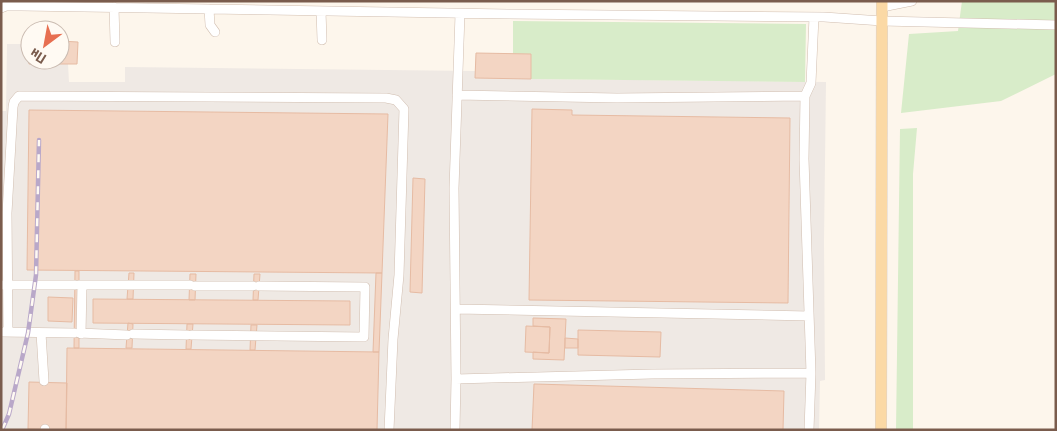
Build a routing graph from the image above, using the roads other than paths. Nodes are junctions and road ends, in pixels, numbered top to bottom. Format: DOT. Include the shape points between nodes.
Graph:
graph roads {
  1 [pos="912,1"];
  2 [pos="882,4"];
  3 [pos="114,7"];
  4 [pos="1,8"];
  5 [pos="209,9"];
  6 [pos="321,11"];
  7 [pos="460,14"];
  8 [pos="814,17"];
  9 [pos="882,21"];
  10 [pos="1056,25"];
  11 [pos="216,32"];
  12 [pos="322,40"];
  13 [pos="115,42"];
  14 [pos="457,95"];
  15 [pos="805,96"];
  16 [pos="4,285"];
  17 [pos="79,285"];
  18 [pos="456,309"];
  19 [pos="809,316"];
  20 [pos="5,332"];
  21 [pos="41,333"];
  22 [pos="78,333"];
  23 [pos="811,373"];
  24 [pos="456,379"];
  25 [pos="44,382"];
  26 [pos="389,430"];
  27 [pos="455,430"];
  28 [pos="809,430"];
  29 [pos="880,430"];
  1 -- 2 [label="lane"];
  2 -- 9 [label="main road"];
  3 -- 4 [label="lane"];
  3 -- 5 [label="lane"];
  3 -- 13 [label="lane"];
  5 -- 6 [label="lane"];
  5 -- 11 [label="lane" via="210,25"];
  6 -- 7 [label="lane"];
  6 -- 12 [label="lane"];
  7 -- 8 [label="lane"];
  7 -- 14 [label="lane"];
  8 -- 9 [label="lane"];
  8 -- 15 [label="lane" via="811,83"];
  9 -- 10 [label="lane"];
  9 -- 29 [label="main road"];
  14 -- 15 [label="lane" via="617,98"];
  14 -- 18 [label="lane" via="454,188"];
  15 -- 19 [label="lane"];
  16 -- 17 [label="lane"];
  16 -- 20 [label="lane"];
  16 -- 26 [label="lane" via="13,107 19,96 396,100 404,109 404,138"];
  17 -- 22 [label="lane"];
  17 -- 22 [label="lane" via="366,287 364,337"];
  18 -- 19 [label="lane"];
  18 -- 24 [label="lane"];
  19 -- 23 [label="lane"];
  20 -- 21 [label="lane"];
  21 -- 22 [label="lane"];
  21 -- 25 [label="lane"];
  23 -- 24 [label="lane"];
  23 -- 28 [label="lane"];
  24 -- 27 [label="lane"];
}
